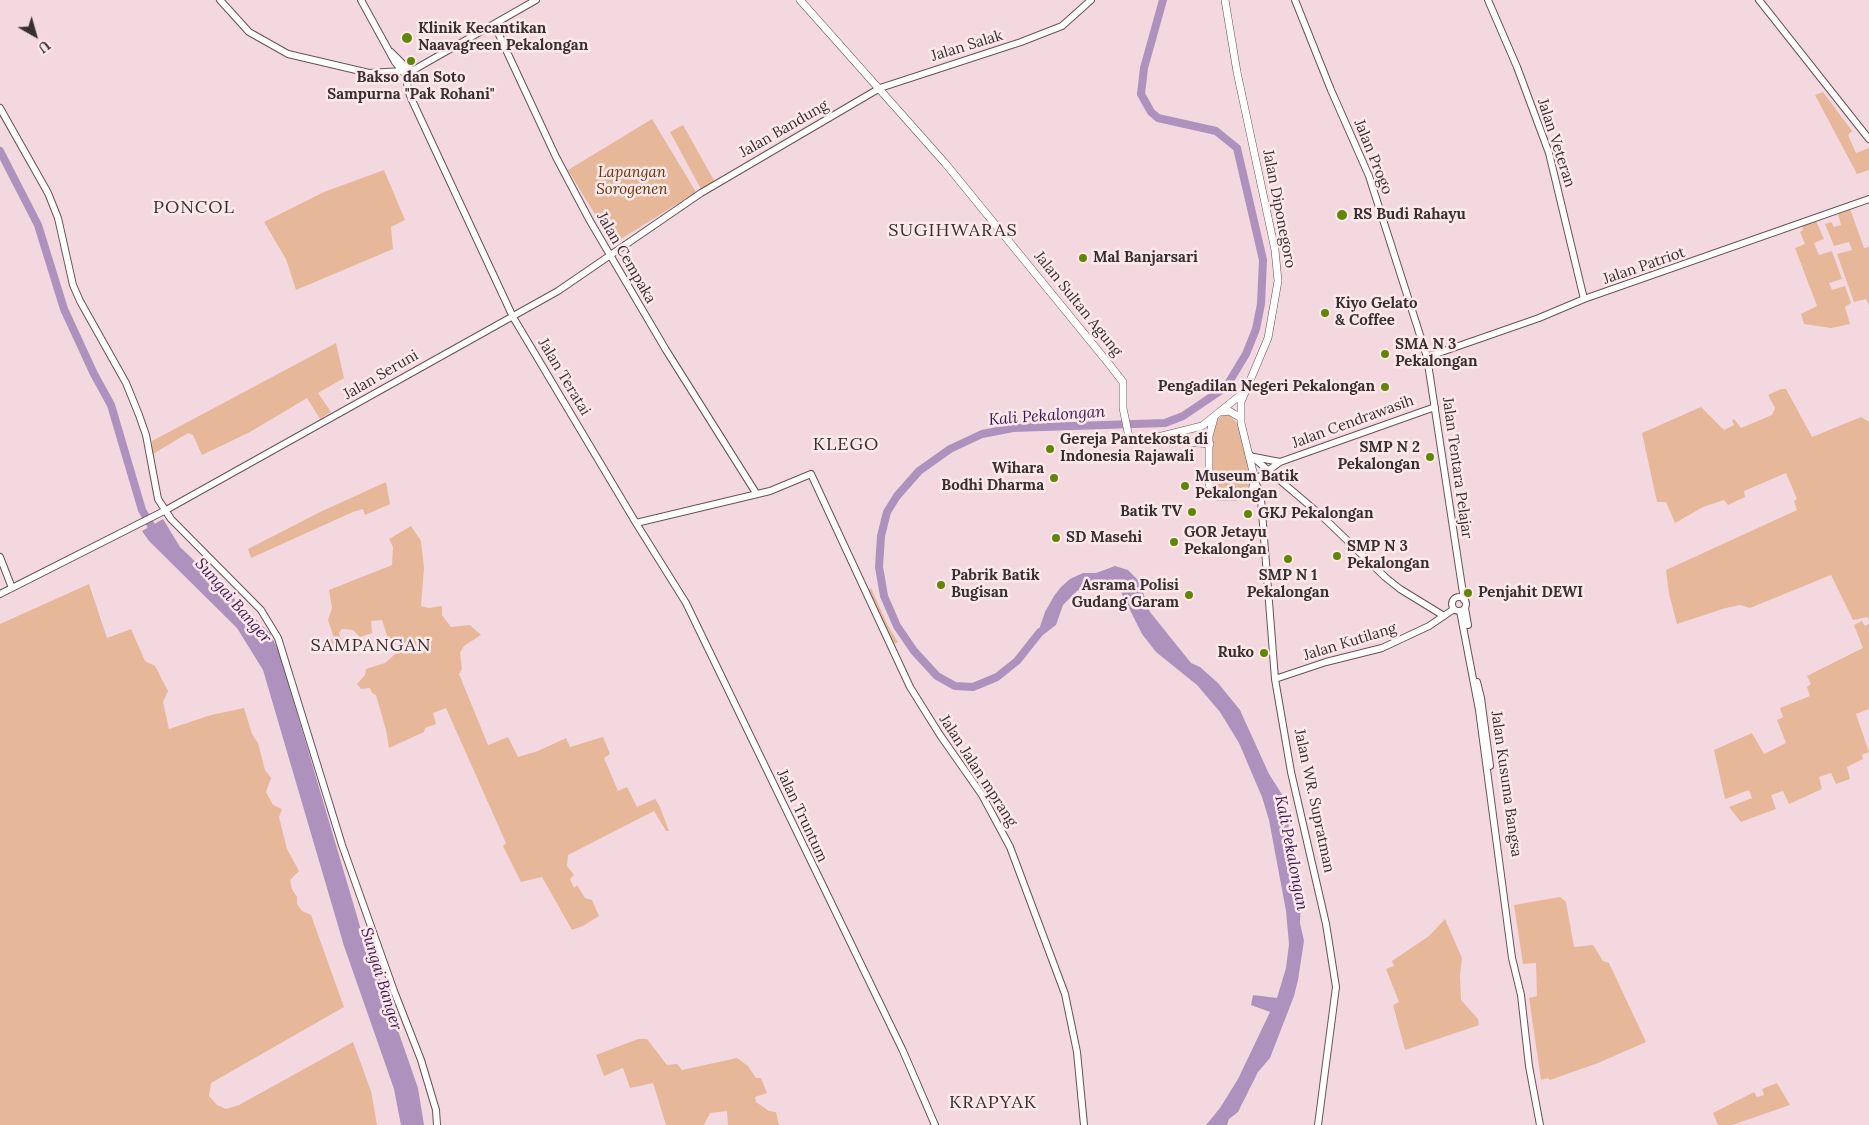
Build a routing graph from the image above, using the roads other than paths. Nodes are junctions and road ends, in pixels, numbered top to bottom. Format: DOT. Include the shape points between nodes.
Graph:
graph roads {
  1 [pos="220,0"];
  2 [pos="361,0"];
  3 [pos="536,0"];
  4 [pos="800,0"];
  5 [pos="1091,0"];
  6 [pos="1225,0"];
  7 [pos="1295,0"];
  8 [pos="1488,0"];
  9 [pos="1759,0"];
  10 [pos="494,24"];
  11 [pos="406,70"];
  12 [pos="880,88"];
  13 [pos="0,108"];
  14 [pos="1869,139"];
  15 [pos="1869,199"];
  16 [pos="610,256"];
  17 [pos="1584,299"];
  18 [pos="512,316"];
  19 [pos="1427,357"];
  20 [pos="1243,393"];
  21 [pos="1435,407"];
  22 [pos="1217,415"];
  23 [pos="1241,418"];
  24 [pos="1152,439"];
  25 [pos="1210,444"];
  26 [pos="1251,456"];
  27 [pos="1280,462"];
  28 [pos="1270,470"];
  29 [pos="1255,481"];
  30 [pos="756,493"];
  31 [pos="1248,493"];
  32 [pos="1261,499"];
  33 [pos="164,511"];
  34 [pos="636,523"];
  35 [pos="0,557"];
  36 [pos="1461,584"];
  37 [pos="12,588"];
  38 [pos="0,594"];
  39 [pos="1457,606"];
  40 [pos="1445,615"];
  41 [pos="1469,645"];
  42 [pos="1275,679"];
  43 [pos="437,1125"];
  44 [pos="935,1125"];
  45 [pos="1084,1125"];
  46 [pos="1318,1125"];
  47 [pos="1540,1125"];
  1 -- 11 [label="street" via="250,32 292,56 369,73"];
  2 -- 11 [label="street" via="395,62"];
  3 -- 10 [label="street"];
  4 -- 12 [label="main road, Jalan Sultan Agung"];
  5 -- 12 [label="street, Jalan Salak" via="1062,26"];
  6 -- 20 [label="main road, Jalan Diponegoro" via="1275,250 1278,281 1268,338 1259,364"];
  7 -- 19 [label="street, Jalan Progo" via="1369,176"];
  8 -- 17 [label="street, Jalan Veteran" via="1549,154"];
  9 -- 14 [label="street"];
  10 -- 11 [label="street" via="428,63"];
  10 -- 16 [label="street, Jalan Cempaka" via="556,157"];
  11 -- 18 [label="street, Jalan Teratai" via="411,98"];
  12 -- 16 [label="street, Jalan Bandung" via="700,193"];
  12 -- 24 [label="main road, Jalan Sultan Agung" via="970,192 1123,382 1123,408 1130,442"];
  13 -- 33 [label="street" via="53,205 73,285 126,383 146,435 156,494"];
  15 -- 17 [label="street, Jalan Patriot"];
  16 -- 18 [label="street, Jalan Seruni" via="558,291"];
  16 -- 30 [label="street, Jalan Cempaka"];
  17 -- 19 [label="street, Jalan Patriot"];
  18 -- 33 [label="street, Jalan Seruni"];
  18 -- 34 [label="street, Jalan Teratai"];
  19 -- 21 [label="street, Jalan Tentara Pelajar"];
  20 -- 22 [label="main road"];
  20 -- 23 [label="main road, Jalan Diponegoro"];
  21 -- 27 [label="street, Jalan Cendrawasih"];
  21 -- 36 [label="street, Jalan Tentara Pelajar"];
  22 -- 23 [label="main road" via="1230,411"];
  22 -- 24 [label="main road" via="1195,428"];
  22 -- 25 [label="main road" via="1210,428"];
  23 -- 26 [label="main road, Jalan Diponegoro"];
  24 -- 25 [label="main road"];
  25 -- 31 [label="main road" via="1209,485 1219,497"];
  26 -- 27 [label="street, Jalan Cendrawasih"];
  26 -- 28 [label="street"];
  26 -- 29 [label="main road, Jalan Diponegoro"];
  27 -- 28 [label="street, Jalan Cendrawasih"];
  28 -- 29 [label="street, Jalan Cendrawasih"];
  28 -- 40 [label="street" via="1385,577"];
  29 -- 31 [label="main road"];
  29 -- 32 [label="street, Jalan WR. Supratman"];
  30 -- 34 [label="street"];
  30 -- 45 [label="street, Jalan Jalan mprang" via="770,491 811,474 910,687 982,795 1010,847 1065,994 1077,1052"];
  31 -- 32 [label="street"];
  32 -- 42 [label="street, Jalan WR. Supratman"];
  33 -- 37 [label="street, Jalan Seruni"];
  33 -- 43 [label="street" via="261,610 278,638 342,845 421,1060 436,1110"];
  34 -- 44 [label="street, Jalan Truntum" via="693,617 903,1051"];
  35 -- 37 [label="street"];
  36 -- 39 [label="street, Jalan Tentara Pelajar"];
  36 -- 39 [label="street, Jalan Tentara Pelajar" via="1464,600 1458,598"];
  37 -- 38 [label="street, Jalan Seruni"];
  39 -- 40 [label="street, Jalan Kutilang"];
  39 -- 41 [label="street, Jalan Kusuma Bangsa"];
  39 -- 41 [label="street, Jalan Kusuma Bangsa" via="1464,620"];
  40 -- 42 [label="street, Jalan Kutilang" via="1382,648"];
  41 -- 47 [label="street, Jalan Kusuma Bangsa" via="1475,686 1481,698 1512,958 1516,965"];
  42 -- 46 [label="street, Jalan WR. Supratman" via="1336,987"];
}
